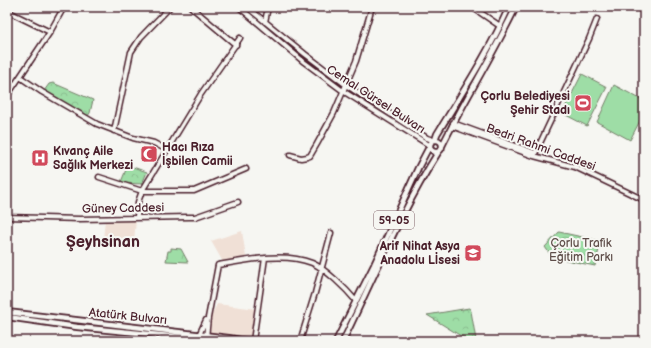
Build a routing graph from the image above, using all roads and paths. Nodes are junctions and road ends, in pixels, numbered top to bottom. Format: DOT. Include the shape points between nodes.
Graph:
graph roads {
  1 [pos="64,7"];
  2 [pos="170,7"];
  3 [pos="191,7"];
  4 [pos="239,7"];
  5 [pos="247,7"];
  6 [pos="268,7"];
  7 [pos="372,7"];
  8 [pos="472,7"];
  9 [pos="509,7"];
  10 [pos="516,7"];
  11 [pos="7,11"];
  12 [pos="597,19"];
  13 [pos="265,22"];
  14 [pos="500,26"];
  15 [pos="50,32"];
  16 [pos="240,38"];
  17 [pos="236,45"];
  18 [pos="20,77"];
  19 [pos="346,85"];
  20 [pos="343,92"];
  21 [pos="7,96"];
  22 [pos="452,124"];
  23 [pos="114,131"];
  24 [pos="434,140"];
  25 [pos="429,146"];
  26 [pos="442,146"];
  27 [pos="167,150"];
  28 [pos="439,151"];
  29 [pos="535,154"];
  30 [pos="290,155"];
  31 [pos="246,169"];
  32 [pos="99,177"];
  33 [pos="142,191"];
  34 [pos="644,200"];
  35 [pos="238,202"];
  36 [pos="7,217"];
  37 [pos="137,217"];
  38 [pos="331,233"];
  39 [pos="266,258"];
  40 [pos="321,268"];
  41 [pos="356,301"];
  42 [pos="7,312"];
  43 [pos="7,317"];
  44 [pos="26,317"];
  45 [pos="208,318"];
  46 [pos="198,336"];
  47 [pos="206,337"];
  48 [pos="221,341"];
  49 [pos="246,341"];
  50 [pos="253,341"];
  51 [pos="300,341"];
  52 [pos="336,341"];
  53 [pos="342,341"];
  1 -- 15 [label="street"];
  2 -- 23 [label="street" via="141,37 131,52"];
  3 -- 17 [label="street"];
  4 -- 20 [label="street, Cemal Gürsel Bulvarı"];
  5 -- 13 [label="street, Cemal Gürsel Bulvarı"];
  6 -- 13 [label="street"];
  7 -- 19 [label="street"];
  8 -- 14 [label="street"];
  9 -- 14 [label="main road"];
  10 -- 22 [label="main road"];
  11 -- 15 [label="street"];
  12 -- 29 [label="street"];
  13 -- 19 [label="street, Cemal Gürsel Bulvarı"];
  14 -- 24 [label="main road"];
  15 -- 18 [label="street"];
  16 -- 17 [label="street"];
  17 -- 27 [label="street" via="201,94"];
  18 -- 21 [label="street"];
  18 -- 23 [label="street" via="97,124"];
  19 -- 20 [label="street"];
  19 -- 24 [label="street, Cemal Gürsel Bulvarı" via="427,138"];
  20 -- 25 [label="street, Cemal Gürsel Bulvarı"];
  20 -- 30 [label="street" via="310,156 301,158"];
  22 -- 26 [label="main road"];
  22 -- 29 [label="street, Bedri Rahmi Caddesi"];
  23 -- 27 [label="street" via="154,143"];
  24 -- 25 [label="main road"];
  24 -- 26 [label="main road" via="439,141"];
  25 -- 28 [label="main road" via="434,152"];
  25 -- 41 [label="main road, 59-05"];
  26 -- 28 [label="main road"];
  27 -- 33 [label="street"];
  28 -- 53 [label="main road" via="394,231"];
  29 -- 34 [label="street, Bedri Rahmi Caddesi" via="575,167"];
  31 -- 33 [label="street" via="194,191"];
  32 -- 33 [label="street"];
  33 -- 37 [label="street"];
  35 -- 37 [label="street, Güney Caddesi" via="195,217"];
  36 -- 37 [label="street, Güney Caddesi"];
  38 -- 40 [label="street"];
  39 -- 40 [label="street" via="293,259"];
  39 -- 45 [label="street" via="218,265"];
  39 -- 50 [label="street"];
  40 -- 41 [label="street" via="341,284"];
  40 -- 51 [label="street"];
  41 -- 52 [label="main road, 59-05"];
  42 -- 44 [label="main road, Atatürk Bulvarı"];
  43 -- 44 [label="main road, Atatürk Bulvarı"];
  44 -- 46 [label="main road, Atatürk Bulvarı"];
  45 -- 46 [label="street"];
  45 -- 47 [label="street"];
  46 -- 47 [label="main road, Atatürk Bulvarı"];
  47 -- 48 [label="main road, Atatürk Bulvarı"];
  47 -- 49 [label="main road, Atatürk Bulvarı"];
}
